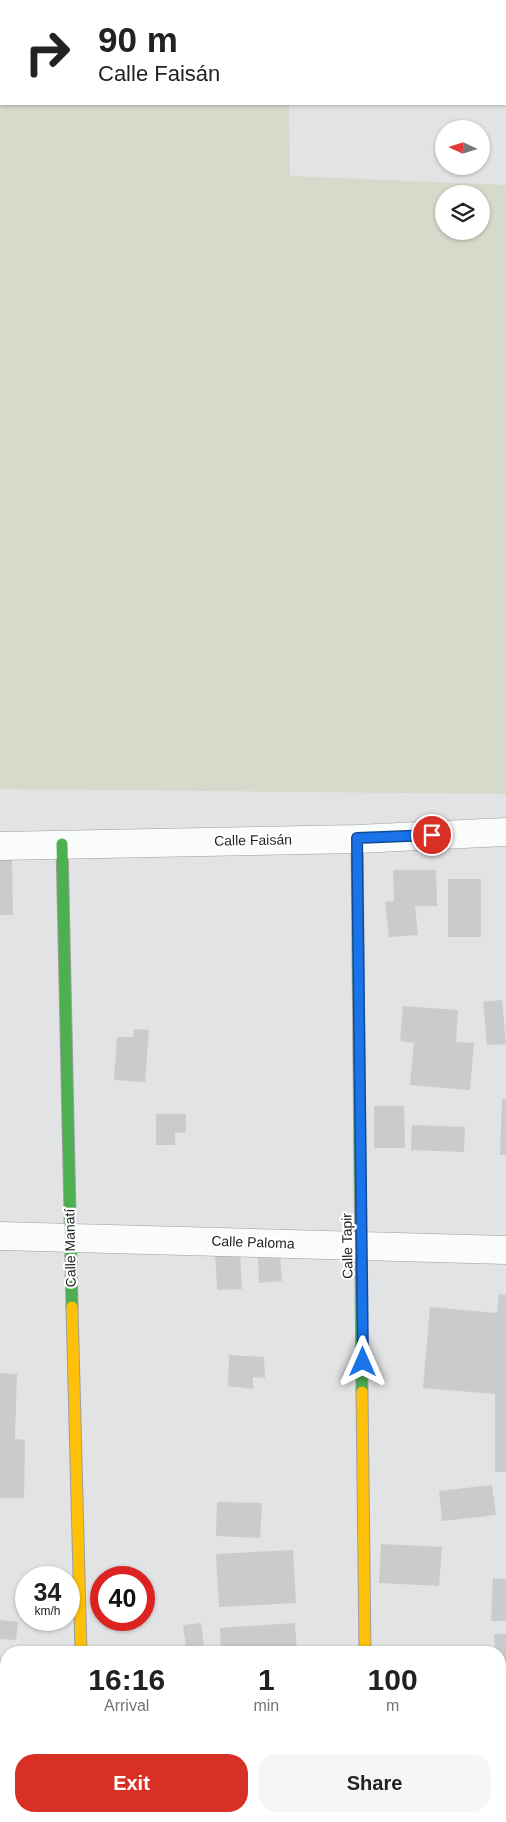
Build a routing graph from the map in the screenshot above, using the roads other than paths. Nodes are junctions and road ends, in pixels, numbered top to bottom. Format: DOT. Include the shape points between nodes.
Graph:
graph roads {
  1 [pos="506,832"];
  2 [pos="357,838"];
  3 [pos="62,844"];
  4 [pos="0,846"];
  5 [pos="0,1236"];
  6 [pos="70,1236"];
  7 [pos="362,1246"];
  8 [pos="506,1250"];
  9 [pos="82,1646"];
  10 [pos="365,1646"];
  1 -- 2 [label="street, Calle Faisán"];
  2 -- 3 [label="street, Calle Faisán"];
  2 -- 7 [label="street, Calle Tapir"];
  3 -- 4 [label="street, Calle Faisán"];
  3 -- 6 [label="street, Calle Manatí"];
  5 -- 6 [label="street, Calle Paloma"];
  6 -- 7 [label="street, Calle Paloma"];
  6 -- 9 [label="street, Calle Manatí"];
  7 -- 8 [label="street, Calle Paloma"];
  7 -- 10 [label="street, Calle Tapir"];
}
